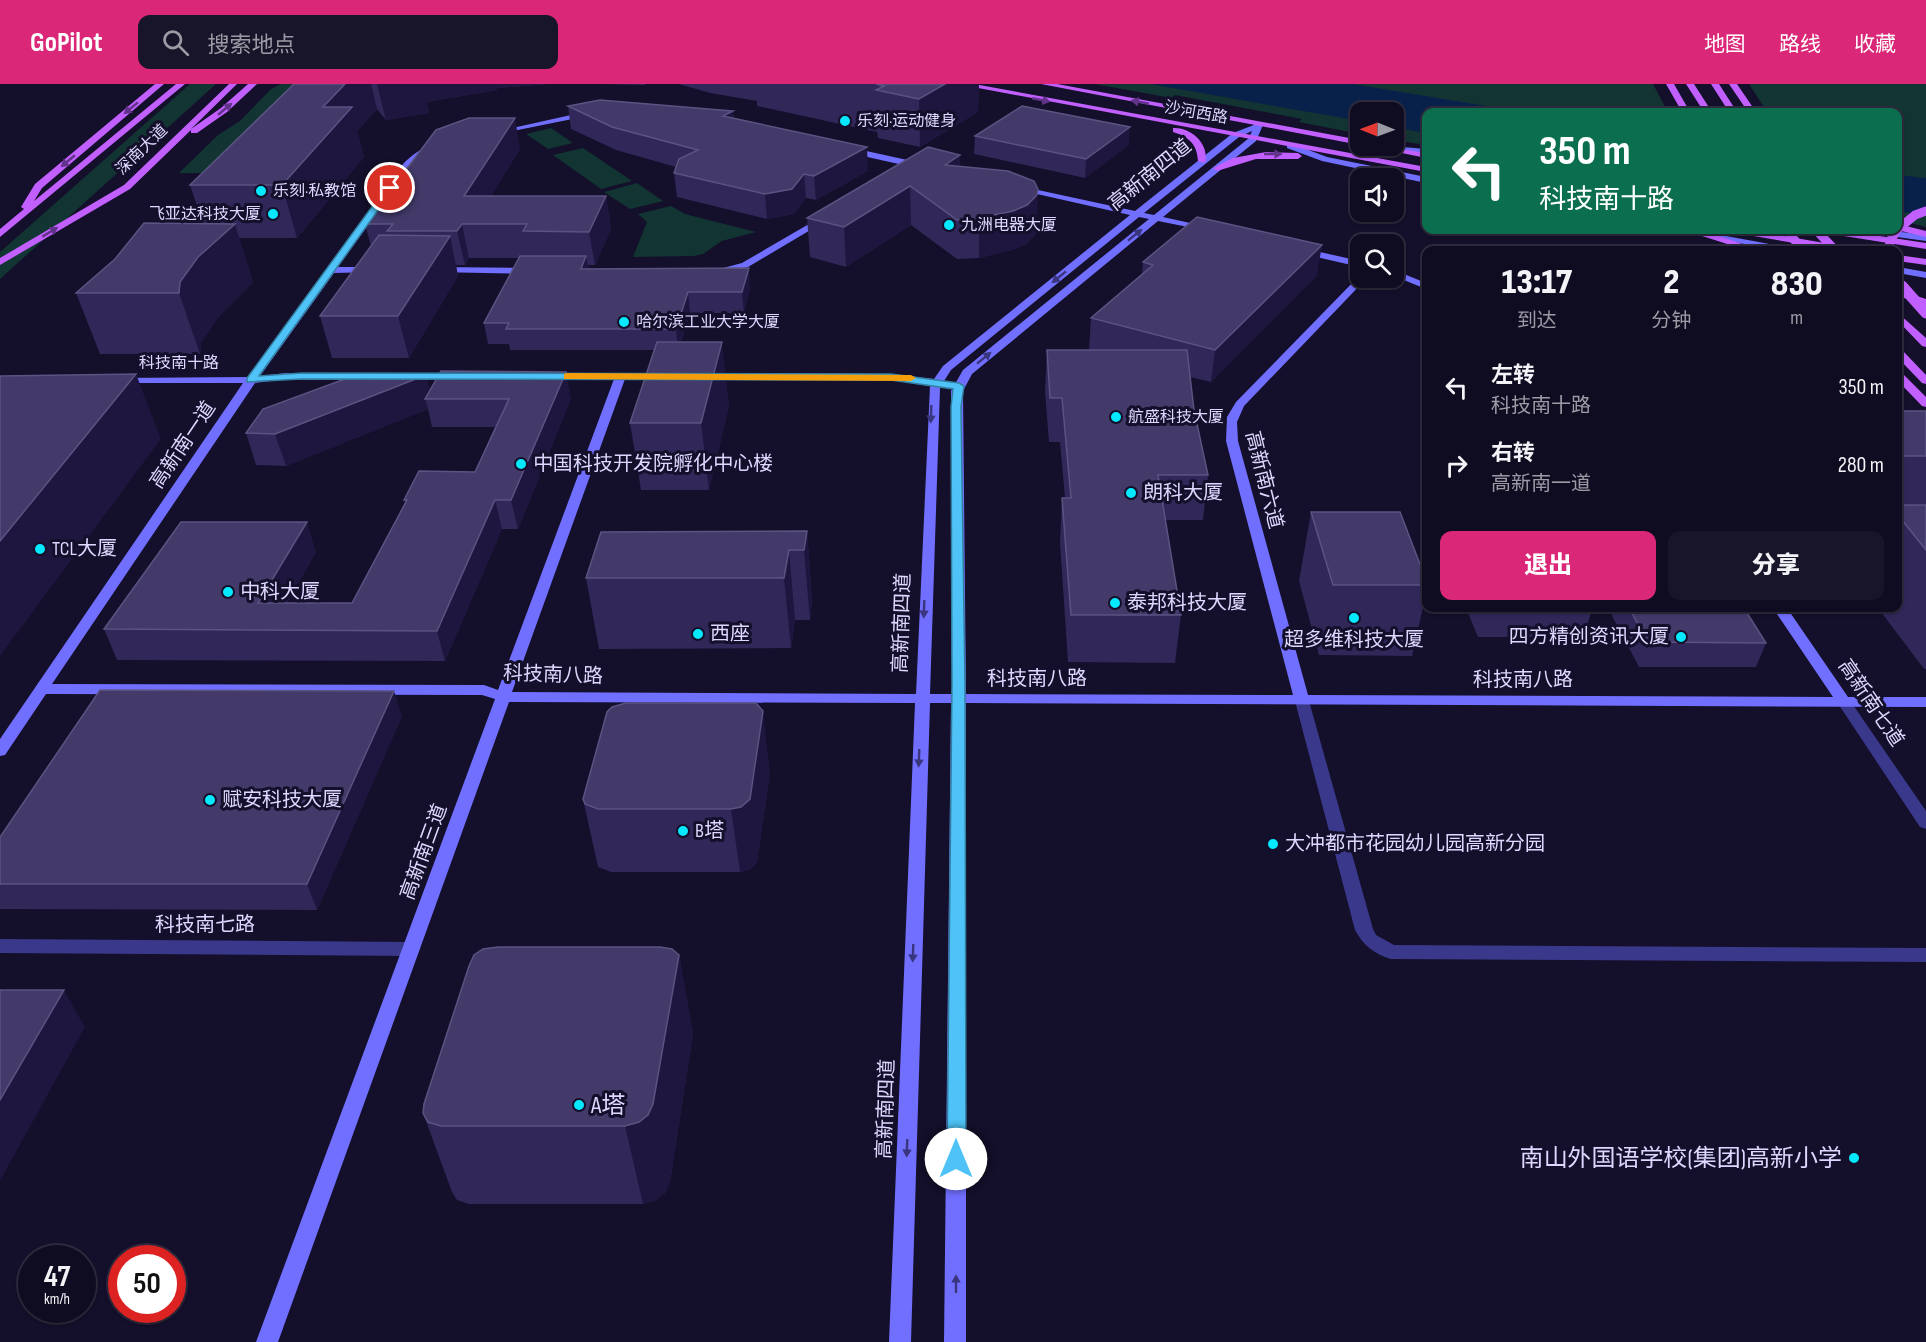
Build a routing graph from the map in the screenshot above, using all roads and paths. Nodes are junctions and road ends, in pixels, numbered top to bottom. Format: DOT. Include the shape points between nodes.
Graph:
graph roads {
  1 [pos="153,84"];
  2 [pos="160,84"];
  3 [pos="181,84"];
  4 [pos="233,84"];
  5 [pos="961,84"];
  6 [pos="1045,84"];
  7 [pos="1670,84"];
  8 [pos="1690,84"];
  9 [pos="1715,84"];
  10 [pos="1733,84"];
  11 [pos="253,85"];
  12 [pos="149,94"];
  13 [pos="1684,108"];
  14 [pos="1705,108"];
  15 [pos="1730,108"];
  16 [pos="1749,108"];
  17 [pos="603,111"];
  18 [pos="1124,116"];
  19 [pos="113,123"];
  20 [pos="1259,125"];
  21 [pos="484,135"];
  22 [pos="1236,135"];
  23 [pos="1253,139"];
  24 [pos="1350,141"];
  25 [pos="439,145"];
  26 [pos="1290,146"];
  27 [pos="842,148"];
  28 [pos="1404,151"];
  29 [pos="162,152"];
  30 [pos="1422,153"];
  31 [pos="1203,161"];
  32 [pos="1341,163"];
  33 [pos="916,165"];
  34 [pos="81,166"];
  35 [pos="927,167"];
  36 [pos="1217,168"];
  37 [pos="1422,170"];
  38 [pos="898,176"];
  39 [pos="1422,179"];
  40 [pos="1005,184"];
  41 [pos="1926,211"];
  42 [pos="833,214"];
  43 [pos="1137,214"];
  44 [pos="20,217"];
  45 [pos="1155,218"];
  46 [pos="1902,224"];
  47 [pos="1902,229"];
  48 [pos="1210,230"];
  49 [pos="0,234"];
  50 [pos="1705,234"];
  51 [pos="1707,234"];
  52 [pos="1758,234"];
  53 [pos="1789,234"];
  54 [pos="1820,234"];
  55 [pos="1850,234"];
  56 [pos="1902,234"];
  57 [pos="1926,236"];
  58 [pos="1742,246"];
  59 [pos="1765,246"];
  60 [pos="1800,246"];
  61 [pos="1826,246"];
  62 [pos="1830,246"];
  63 [pos="1926,246"];
  64 [pos="1297,250"];
  65 [pos="1902,259"];
  66 [pos="0,262"];
  67 [pos="1350,262"];
  68 [pos="1926,262"];
  69 [pos="330,270"];
  70 [pos="386,270"];
  71 [pos="431,270"];
  72 [pos="541,271"];
  73 [pos="709,271"];
  74 [pos="1902,271"];
  75 [pos="1926,275"];
  76 [pos="1404,277"];
  77 [pos="1422,284"];
  78 [pos="1902,286"];
  79 [pos="1351,288"];
  80 [pos="1902,294"];
  81 [pos="1926,302"];
  82 [pos="1926,314"];
  83 [pos="1902,320"];
  84 [pos="1926,344"];
  85 [pos="1902,356"];
  86 [pos="1902,379"];
  87 [pos="104,380"];
  88 [pos="251,380"];
  89 [pos="466,380"];
  90 [pos="536,380"];
  91 [pos="618,380"];
  92 [pos="1926,381"];
  93 [pos="703,384"];
  94 [pos="935,385"];
  95 [pos="958,389"];
  96 [pos="1926,404"];
  97 [pos="1783,612"];
  98 [pos="42,689"];
  99 [pos="502,697"];
  100 [pos="921,700"];
  101 [pos="958,700"];
  102 [pos="1302,701"];
  103 [pos="1844,702"];
  104 [pos="1926,702"];
  105 [pos="0,751"];
  106 [pos="1926,823"];
  107 [pos="0,946"];
  108 [pos="411,949"];
  109 [pos="1926,956"];
  110 [pos="267,1342"];
  111 [pos="900,1342"];
  112 [pos="956,1342"];
  1 -- 12 [label="main road"];
  2 -- 12 [label="main road"];
  3 -- 34 [label="main road, 深南大道"];
  4 -- 29 [label="main road, 深南大道"];
  5 -- 18 [label="main road, 沙河西路, one-way"];
  20 -- 6 [label="main road, 沙河西路, one-way"];
  7 -- 13 [label="main road"];
  8 -- 14 [label="main road"];
  9 -- 15 [label="main road"];
  10 -- 16 [label="main road"];
  29 -- 11 [label="main road, one-way" via="215,117"];
  12 -- 19 [label="main road, one-way"];
  17 -- 21 [label="street"];
  18 -- 22 [label="main road, 沙河西路"];
  18 -- 31 [label="main road" via="1193,137 1201,147"];
  19 -- 34 [label="main road"];
  19 -- 44 [label="main road, one-way" via="38,186"];
  20 -- 22 [label="street, 高新南四道"];
  20 -- 23 [label="street, 高新南四道"];
  20 -- 24 [label="main road, 沙河西路"];
  22 -- 23 [label="main road, 沙河西路"];
  22 -- 31 [label="street, 高新南四道"];
  23 -- 26 [label="main road, 沙河西路"];
  23 -- 36 [label="street, 高新南四道"];
  25 -- 69 [label="street, 高新南一道" via="422,152 406,166"];
  26 -- 32 [label="street"];
  26 -- 37 [label="main road, 沙河西路"];
  27 -- 33 [label="street"];
  28 -- 30 [label="main road"];
  66 -- 29 [label="main road, 深南大道, one-way" via="127,187"];
  31 -- 43 [label="street, 高新南四道"];
  36 -- 32 [label="main road, one-way" via="1262,154"];
  32 -- 39 [label="street"];
  33 -- 35 [label="street"];
  33 -- 38 [label="street"];
  34 -- 44 [label="main road, 深南大道"];
  36 -- 45 [label="street, 高新南四道"];
  40 -- 43 [label="street"];
  41 -- 46 [label="main road, bridge"];
  42 -- 73 [label="street" via="745,265"];
  43 -- 45 [label="street"];
  43 -- 94 [label="street, 高新南四道, one-way" via="947,368"];
  44 -- 49 [label="main road, 深南大道"];
  45 -- 48 [label="street"];
  95 -- 45 [label="street, 高新南四道, one-way" via="967,372"];
  47 -- 57 [label="main road"];
  50 -- 58 [label="main road"];
  51 -- 59 [label="street"];
  52 -- 61 [label="main road"];
  53 -- 60 [label="main road, bridge"];
  54 -- 62 [label="main road, bridge"];
  55 -- 63 [label="main road"];
  56 -- 57 [label="street"];
  64 -- 67 [label="street"];
  65 -- 68 [label="main road"];
  69 -- 70 [label="street"];
  69 -- 88 [label="street, 高新南一道"];
  71 -- 72 [label="street"];
  74 -- 75 [label="street"];
  76 -- 77 [label="street"];
  78 -- 82 [label="main road, bridge"];
  79 -- 102 [label="street, 高新南六道" via="1240,404 1231,422"];
  80 -- 81 [label="main road"];
  83 -- 84 [label="main road"];
  85 -- 92 [label="main road"];
  86 -- 96 [label="main road"];
  87 -- 88 [label="street, 科技南十路"];
  88 -- 89 [label="street, 科技南十路" via="280,384"];
  88 -- 98 [label="street, 高新南一道"];
  90 -- 91 [label="street"];
  91 -- 94 [label="street" via="891,377"];
  91 -- 99 [label="street, 高新南三道"];
  93 -- 94 [label="street"];
  94 -- 95 [label="street"];
  94 -- 100 [label="street, 高新南四道, one-way"];
  95 -- 101 [label="street"];
  97 -- 103 [label="street, 高新南七道"];
  98 -- 99 [label="street, 科技南八路" via="484,690"];
  98 -- 105 [label="street, 高新南一道"];
  99 -- 100 [label="street, 科技南八路"];
  99 -- 108 [label="street, 高新南三道"];
  100 -- 101 [label="street, 科技南八路"];
  100 -- 111 [label="street, 高新南四道, one-way"];
  101 -- 102 [label="street, 科技南八路"];
  112 -- 101 [label="street, one-way"];
  102 -- 103 [label="street, 科技南八路"];
  102 -- 109 [label="street" via="1364,930 1370,940 1391,952"];
  103 -- 104 [label="street, 科技南八路"];
  103 -- 106 [label="street, 高新南七道"];
  107 -- 108 [label="street, 科技南七路"];
  108 -- 110 [label="street, 高新南三道"];
}
